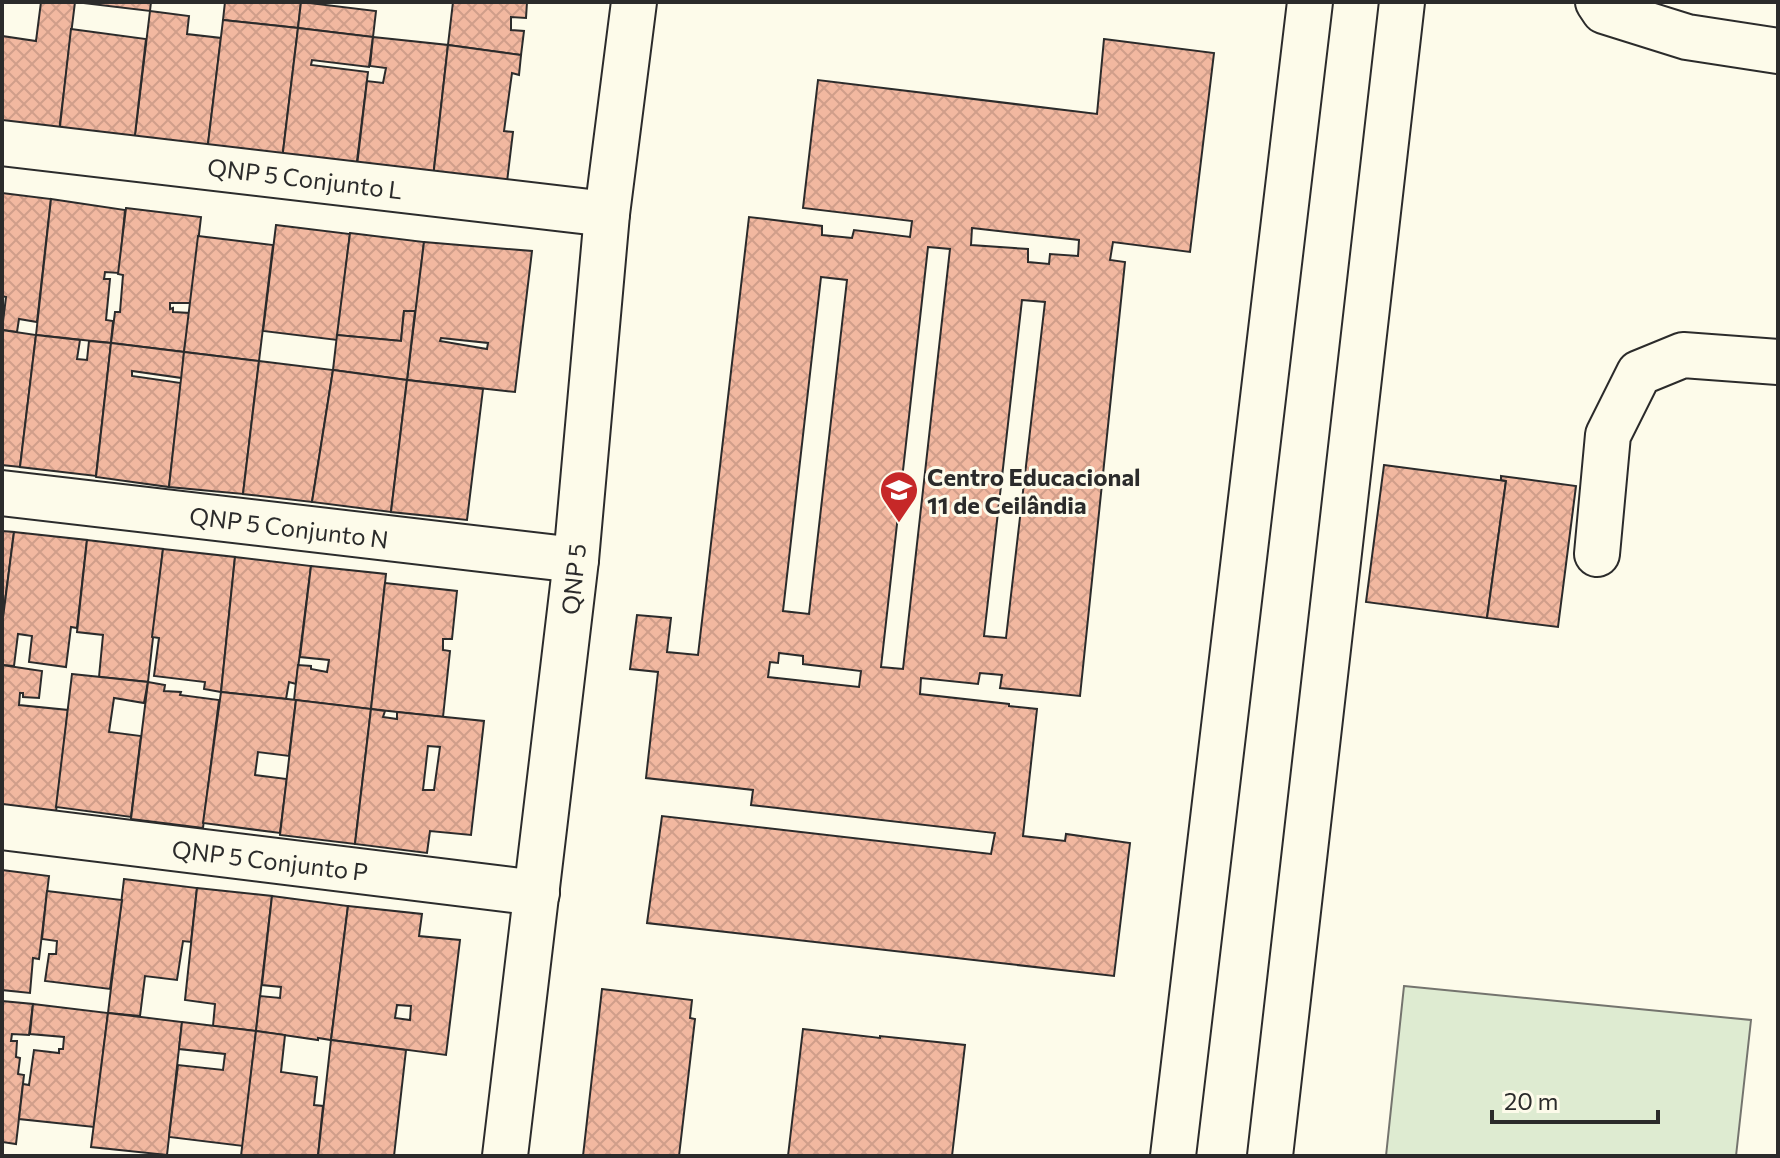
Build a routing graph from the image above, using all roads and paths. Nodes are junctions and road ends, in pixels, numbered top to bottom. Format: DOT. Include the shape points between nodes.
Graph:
graph roads {
  1 [pos="634,2"];
  2 [pos="1310,2"];
  3 [pos="1402,2"];
  4 [pos="1598,2"];
  5 [pos="1778,51"];
  6 [pos="2,143"];
  7 [pos="607,214"];
  8 [pos="1778,362"];
  9 [pos="2,493"];
  10 [pos="1597,554"];
  11 [pos="576,560"];
  12 [pos="2,827"];
  13 [pos="537,893"];
  14 [pos="505,1156"];
  15 [pos="1173,1156"];
  16 [pos="1270,1156"];
  1 -- 7 [label="street, QNP 5"];
  2 -- 15 [label="street"];
  3 -- 16 [label="street"];
  4 -- 5 [label="street" via="1604,11 1687,37"];
  6 -- 7 [label="street, QNP 5 Conjunto L"];
  7 -- 11 [label="street, QNP 5"];
  8 -- 10 [label="street" via="1683,355 1639,373 1608,435"];
  9 -- 11 [label="street, QNP 5 Conjunto N"];
  11 -- 13 [label="street, QNP 5"];
  12 -- 13 [label="street, QNP 5 Conjunto P"];
  13 -- 14 [label="street, QNP 5"];
}
